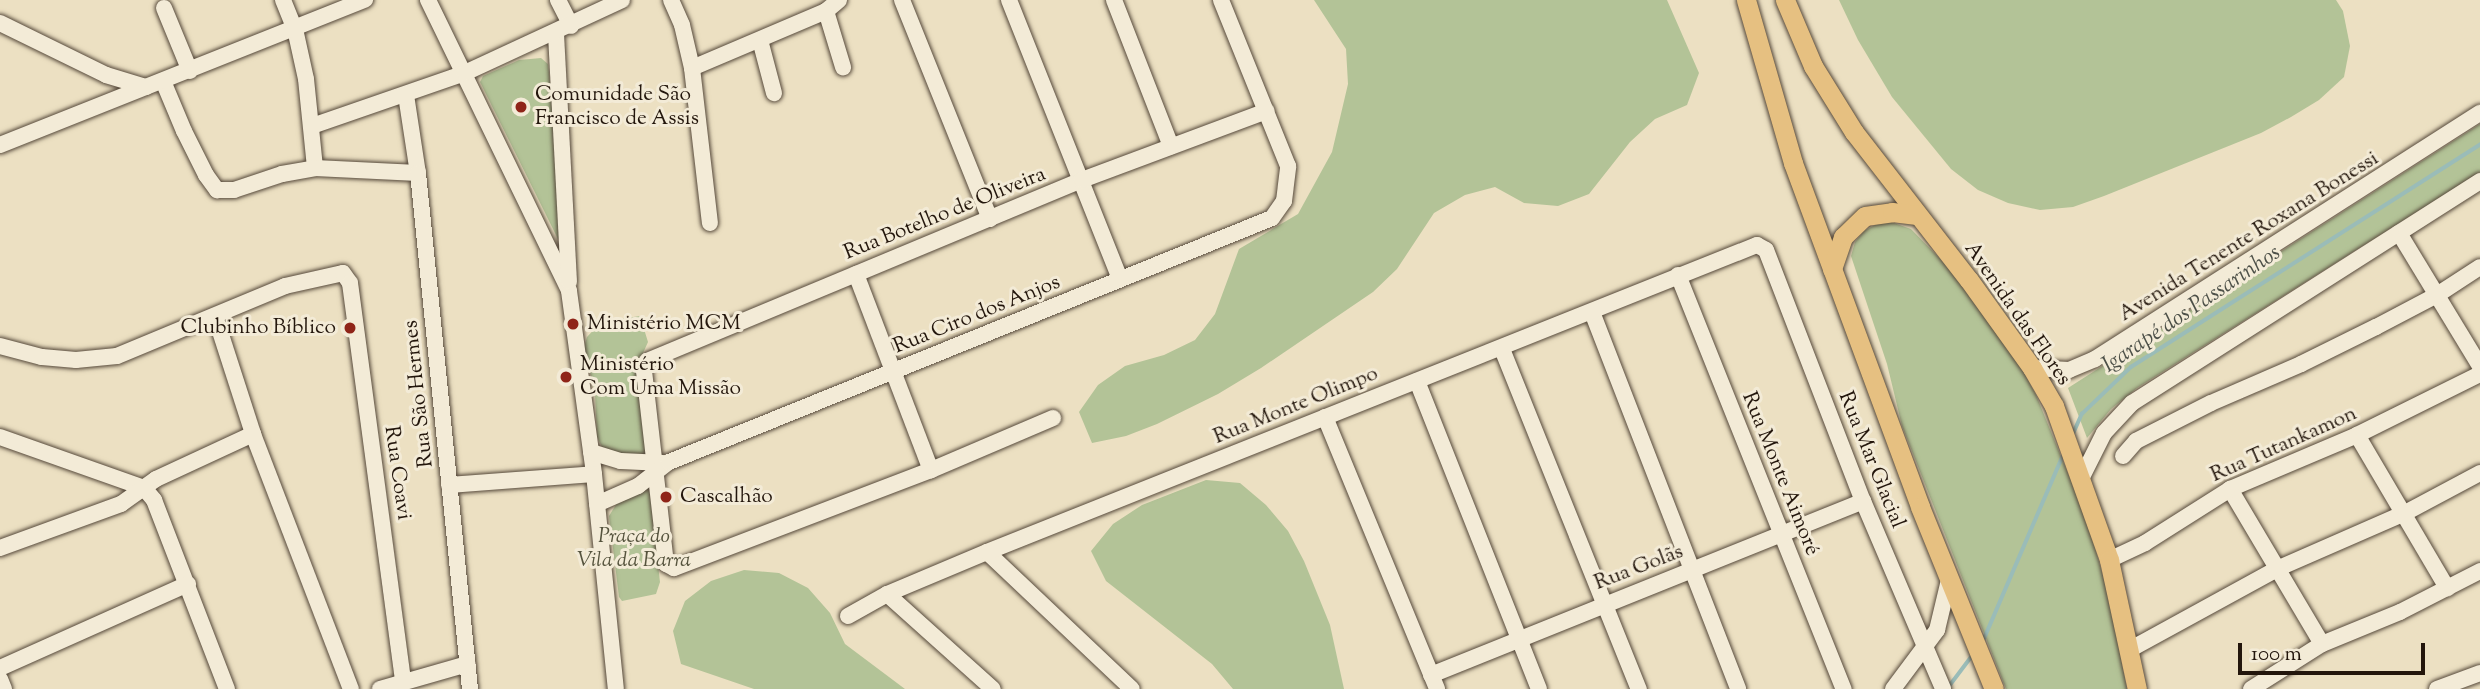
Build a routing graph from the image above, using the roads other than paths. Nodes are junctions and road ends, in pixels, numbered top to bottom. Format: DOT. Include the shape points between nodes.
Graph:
graph roads {
  1 [pos="283,0"];
  2 [pos="365,0"];
  3 [pos="428,0"];
  4 [pos="558,0"];
  5 [pos="622,0"];
  6 [pos="671,0"];
  7 [pos="902,0"];
  8 [pos="1009,0"];
  9 [pos="1114,0"];
  10 [pos="1221,0"];
  11 [pos="1746,0"];
  12 [pos="1785,0"];
  13 [pos="835,4"];
  14 [pos="164,8"];
  15 [pos="0,23"];
  16 [pos="571,26"];
  17 [pos="295,29"];
  18 [pos="555,34"];
  19 [pos="760,40"];
  20 [pos="843,67"];
  21 [pos="692,68"];
  22 [pos="190,71"];
  23 [pos="465,73"];
  24 [pos="163,81"];
  25 [pos="146,87"];
  26 [pos="774,93"];
  27 [pos="405,95"];
  28 [pos="1267,111"];
  29 [pos="2480,113"];
  30 [pos="312,126"];
  31 [pos="0,145"];
  32 [pos="1171,146"];
  33 [pos="315,168"];
  34 [pos="418,173"];
  35 [pos="1082,180"];
  36 [pos="2480,181"];
  37 [pos="1917,215"];
  38 [pos="990,219"];
  39 [pos="710,223"];
  40 [pos="2399,233"];
  41 [pos="1763,246"];
  42 [pos="2480,267"];
  43 [pos="1832,269"];
  44 [pos="856,274"];
  45 [pos="1678,275"];
  46 [pos="1121,279"];
  47 [pos="569,291"];
  48 [pos="2437,295"];
  49 [pos="1592,312"];
  50 [pos="215,316"];
  51 [pos="0,346"];
  52 [pos="1503,349"];
  53 [pos="2480,366"];
  54 [pos="2032,368"];
  55 [pos="892,372"];
  56 [pos="2480,374"];
  57 [pos="1417,381"];
  58 [pos="1325,417"];
  59 [pos="1053,418"];
  60 [pos="253,435"];
  61 [pos="2357,435"];
  62 [pos="0,437"];
  63 [pos="591,452"];
  64 [pos="2123,456"];
  65 [pos="621,461"];
  66 [pos="660,466"];
  67 [pos="931,470"];
  68 [pos="2480,473"];
  69 [pos="594,474"];
  70 [pos="2081,479"];
  71 [pos="449,485"];
  72 [pos="144,488"];
  73 [pos="2230,489"];
  74 [pos="625,493"];
  75 [pos="1863,501"];
  76 [pos="597,504"];
  77 [pos="2404,513"];
  78 [pos="1782,533"];
  79 [pos="0,548"];
  80 [pos="987,552"];
  81 [pos="2109,560"];
  82 [pos="2279,568"];
  83 [pos="1693,570"];
  84 [pos="2480,571"];
  85 [pos="1949,580"];
  86 [pos="188,584"];
  87 [pos="2447,588"];
  88 [pos="887,594"];
  89 [pos="1606,604"];
  90 [pos="848,616"];
  91 [pos="1519,639"];
  92 [pos="2322,644"];
  93 [pos="1926,648"];
  94 [pos="2129,650"];
  95 [pos="467,664"];
  96 [pos="0,668"];
  97 [pos="2480,673"];
  98 [pos="0,679"];
  99 [pos="403,681"];
  100 [pos="1991,681"];
  101 [pos="1434,682"];
  102 [pos="4,689"];
  103 [pos="227,689"];
  104 [pos="351,689"];
  105 [pos="380,689"];
  106 [pos="470,689"];
  107 [pos="616,689"];
  108 [pos="993,689"];
  109 [pos="1132,689"];
  110 [pos="1539,689"];
  111 [pos="1639,689"];
  112 [pos="1738,689"];
  113 [pos="1844,689"];
  114 [pos="1893,689"];
  115 [pos="1942,689"];
  116 [pos="2137,689"];
  117 [pos="2251,689"];
  118 [pos="2437,689"];
  1 -- 17 [label="street"];
  2 -- 17 [label="street"];
  3 -- 23 [label="street"];
  4 -- 16 [label="street"];
  5 -- 16 [label="street"];
  6 -- 21 [label="street"];
  7 -- 38 [label="street"];
  8 -- 35 [label="street"];
  9 -- 32 [label="street"];
  10 -- 28 [label="street, Rua Ciro dos Anjos"];
  11 -- 43 [label="main road" via="1789,152"];
  12 -- 37 [label="main road, Avenida das Flores" via="1813,66 1854,132"];
  13 -- 19 [label="street"];
  13 -- 20 [label="street"];
  14 -- 22 [label="street"];
  15 -- 25 [label="street" via="106,75"];
  16 -- 18 [label="street"];
  17 -- 22 [label="street"];
  17 -- 30 [label="street"];
  18 -- 23 [label="street"];
  18 -- 47 [label="street"];
  19 -- 21 [label="street"];
  19 -- 26 [label="street"];
  21 -- 39 [label="street"];
  22 -- 24 [label="street"];
  23 -- 27 [label="street"];
  23 -- 47 [label="street"];
  24 -- 25 [label="street"];
  24 -- 33 [label="street" via="217,190 234,190"];
  25 -- 31 [label="street"];
  27 -- 30 [label="street"];
  27 -- 34 [label="street, Rua São Hermes"];
  28 -- 32 [label="street, Rua Botelho de Oliveira"];
  28 -- 46 [label="street, Rua Ciro dos Anjos" via="1288,166 1284,201 1272,218"];
  29 -- 54 [label="street, Avenida Tenente Roxana Bonessi" via="2095,359 2069,370"];
  30 -- 33 [label="street"];
  32 -- 35 [label="street, Rua Botelho de Oliveira"];
  33 -- 34 [label="street"];
  34 -- 71 [label="street, Rua São Hermes"];
  35 -- 38 [label="street, Rua Botelho de Oliveira"];
  35 -- 46 [label="street"];
  36 -- 40 [label="street"];
  37 -- 43 [label="main road" via="1865,216 1843,237"];
  37 -- 54 [label="main road, Avenida das Flores"];
  38 -- 44 [label="street, Rua Botelho de Oliveira"];
  40 -- 48 [label="street"];
  40 -- 70 [label="street" via="2132,402 2104,433"];
  41 -- 45 [label="street, Rua Monte Olimpo"];
  41 -- 75 [label="street, Rua Mar Glacial"];
  42 -- 48 [label="street"];
  43 -- 85 [label="main road"];
  44 -- 55 [label="street"];
  44 -- 66 [label="street, Rua Botelho de Oliveira" via="647,361"];
  45 -- 49 [label="street, Rua Monte Olimpo"];
  45 -- 78 [label="street, Rua Monte Aimoré"];
  46 -- 55 [label="street, Rua Ciro dos Anjos"];
  47 -- 63 [label="street"];
  48 -- 53 [label="street"];
  48 -- 64 [label="street" via="2301,365 2168,425 2136,442"];
  49 -- 52 [label="street, Rua Monte Olimpo"];
  49 -- 83 [label="street"];
  50 -- 51 [label="street" via="136,350 99,359 42,357"];
  50 -- 60 [label="street"];
  50 -- 99 [label="street, Rua Coavi" via="285,286 343,273 351,283"];
  52 -- 57 [label="street, Rua Monte Olimpo"];
  52 -- 89 [label="street"];
  54 -- 70 [label="main road, Avenida das Flores" via="2054,406"];
  55 -- 66 [label="street, Rua Ciro dos Anjos"];
  55 -- 67 [label="street"];
  56 -- 61 [label="street, Rua Tutankamon"];
  57 -- 58 [label="street, Rua Monte Olimpo"];
  57 -- 91 [label="street"];
  58 -- 80 [label="street, Rua Monte Olimpo"];
  58 -- 101 [label="street"];
  59 -- 67 [label="street"];
  60 -- 72 [label="street"];
  60 -- 104 [label="street"];
  61 -- 73 [label="street, Rua Tutankamon"];
  61 -- 77 [label="street"];
  62 -- 72 [label="street"];
  63 -- 65 [label="street"];
  63 -- 69 [label="street"];
  65 -- 66 [label="street"];
  65 -- 74 [label="street"];
  66 -- 67 [label="street" via="669,568"];
  66 -- 74 [label="street, Rua Ciro dos Anjos"];
  68 -- 77 [label="street"];
  69 -- 71 [label="street"];
  69 -- 76 [label="street"];
  70 -- 81 [label="main road, Avenida das Flores"];
  71 -- 95 [label="street, Rua São Hermes"];
  72 -- 79 [label="street" via="121,503"];
  72 -- 86 [label="street" via="154,500"];
  73 -- 81 [label="street, Rua Tutankamon" via="2145,543"];
  73 -- 82 [label="street"];
  74 -- 76 [label="street, Rua Ciro dos Anjos"];
  75 -- 78 [label="street, Rua Golãs"];
  75 -- 93 [label="street, Rua Mar Glacial"];
  76 -- 107 [label="street"];
  77 -- 82 [label="street"];
  77 -- 87 [label="street"];
  78 -- 83 [label="street, Rua Golãs"];
  78 -- 113 [label="street, Rua Monte Aimoré"];
  80 -- 88 [label="street, Rua Monte Olimpo"];
  80 -- 109 [label="street"];
  81 -- 94 [label="main road, Avenida das Flores"];
  82 -- 92 [label="street"];
  82 -- 94 [label="street"];
  83 -- 89 [label="street, Rua Golãs"];
  83 -- 112 [label="street"];
  84 -- 87 [label="street"];
  85 -- 93 [label="street" via="1937,630"];
  85 -- 100 [label="main road"];
  86 -- 96 [label="street"];
  86 -- 103 [label="street"];
  87 -- 92 [label="street"];
  88 -- 90 [label="street, Rua Monte Olimpo"];
  88 -- 108 [label="street"];
  89 -- 91 [label="street, Rua Golãs"];
  89 -- 111 [label="street"];
  91 -- 101 [label="street, Rua Golãs"];
  91 -- 110 [label="street"];
  92 -- 117 [label="street"];
  93 -- 114 [label="street"];
  93 -- 115 [label="street, Rua Mar Glacial"];
  94 -- 116 [label="main road, Avenida das Flores"];
  95 -- 99 [label="street"];
  95 -- 106 [label="street, Rua São Hermes"];
  97 -- 118 [label="street"];
  98 -- 102 [label="street"];
  99 -- 105 [label="street"];
}
